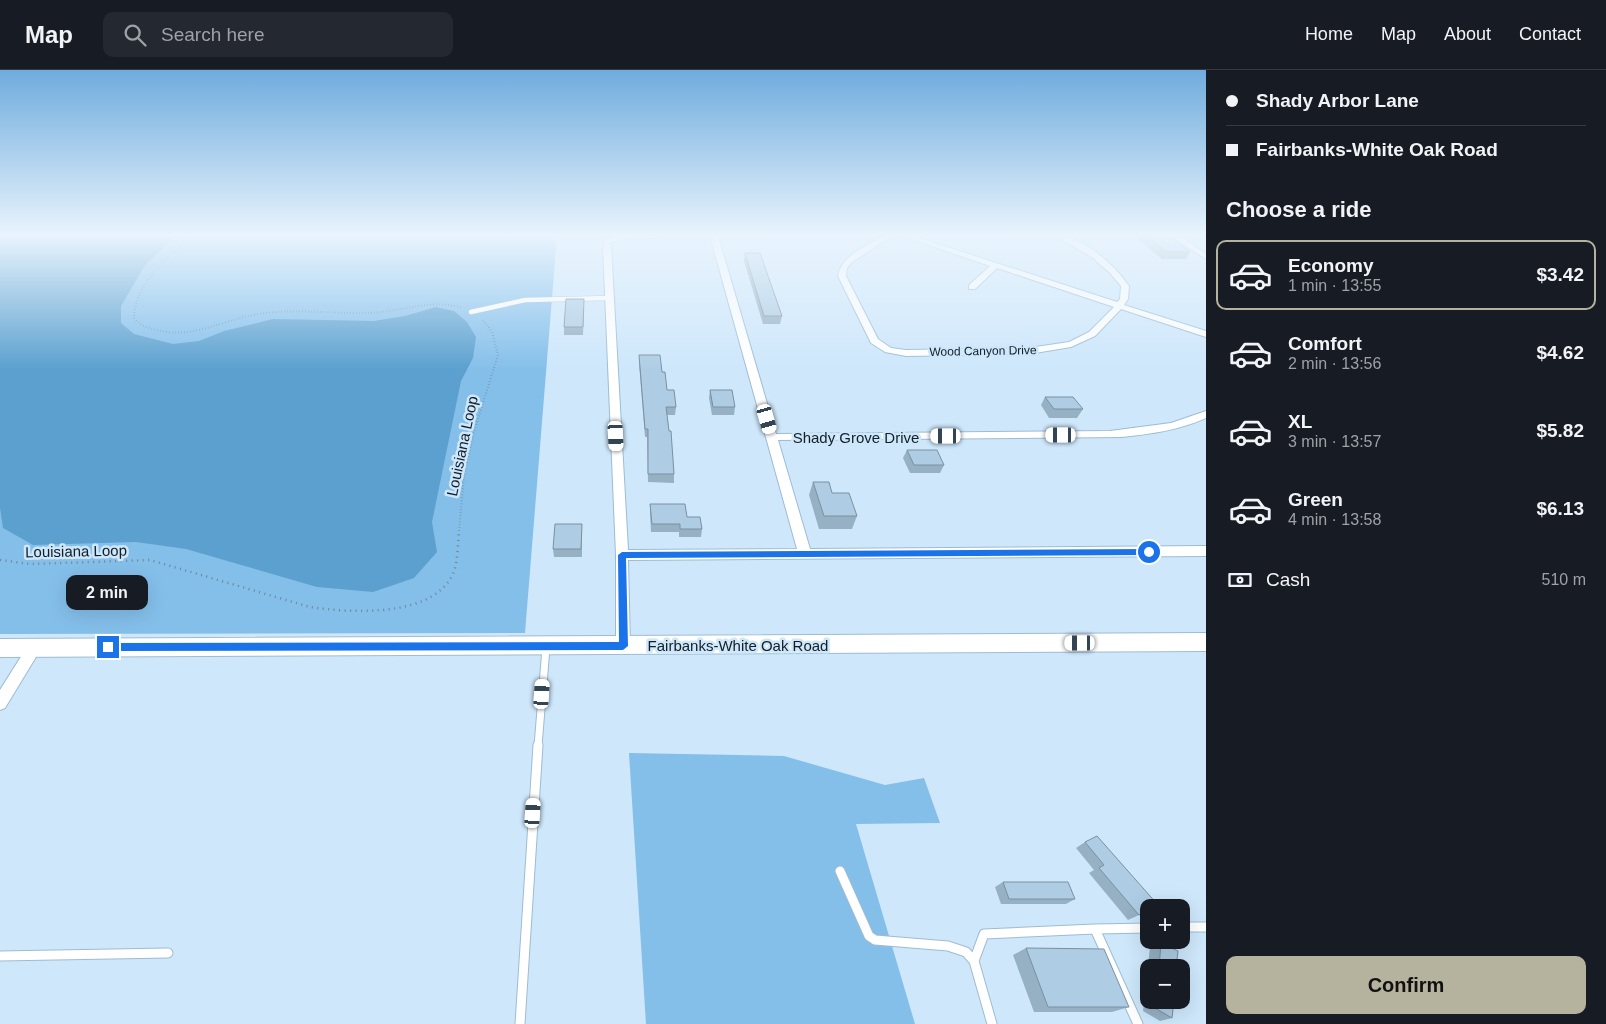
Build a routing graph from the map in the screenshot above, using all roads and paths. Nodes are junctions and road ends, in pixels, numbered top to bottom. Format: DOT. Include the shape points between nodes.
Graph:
graph roads {
  1 [pos="150,281"];
  2 [pos="609,281"];
  3 [pos="727,281"];
  4 [pos="844,281"];
  5 [pos="979,281"];
  6 [pos="1043,281"];
  7 [pos="1120,281"];
  8 [pos="972,287"];
  9 [pos="610,298"];
  10 [pos="1121,306"];
  11 [pos="471,312"];
  12 [pos="1206,334"];
  13 [pos="1206,414"];
  14 [pos="773,437"];
  15 [pos="1206,551"];
  16 [pos="805,554"];
  17 [pos="622,555"];
  18 [pos="0,560"];
  19 [pos="1204,645"];
  20 [pos="546,646"];
  21 [pos="623,646"];
  22 [pos="0,648"];
  23 [pos="34,648"];
  24 [pos="0,703"];
  25 [pos="840,871"];
  26 [pos="1206,927"];
  27 [pos="1140,928"];
  28 [pos="1190,928"];
  29 [pos="1095,929"];
  30 [pos="168,954"];
  31 [pos="0,956"];
  32 [pos="974,961"];
  33 [pos="520,1024"];
  34 [pos="992,1024"];
  35 [pos="1138,1024"];
  1 -- 11 [label="path, Louisiana Loop" via="134,311 134,318 138,323 168,334 206,330 250,315 273,312 363,314 441,302"];
  2 -- 9 [label="street"];
  3 -- 14 [label="street"];
  4 -- 10 [label="street, Wood Canyon Drive" via="874,341 888,350 906,353 1029,351 1062,347 1092,334"];
  5 -- 8 [label="street"];
  6 -- 10 [label="street"];
  7 -- 10 [label="street" via="1126,295"];
  9 -- 11 [label="lane" via="525,300"];
  9 -- 17 [label="street"];
  10 -- 12 [label="street"];
  11 -- 18 [label="path, Louisiana Loop" via="489,327 498,355 464,476 455,569 446,584 426,600 399,609 346,613 310,608 150,560 30,564"];
  13 -- 14 [label="street, Shady Grove Drive" via="1180,424 1110,434"];
  14 -- 16 [label="street"];
  15 -- 16 [label="street"];
  16 -- 17 [label="street"];
  17 -- 21 [label="street"];
  19 -- 21 [label="street, Fairbanks-White Oak Road"];
  20 -- 21 [label="street, Fairbanks-White Oak Road"];
  20 -- 23 [label="street, Fairbanks-White Oak Road"];
  20 -- 33 [label="lane"];
  22 -- 23 [label="street, Fairbanks-White Oak Road"];
  23 -- 24 [label="street"];
  25 -- 32 [label="lane" via="869,936 875,940 948,946 966,952"];
  26 -- 28 [label="lane"];
  27 -- 29 [label="lane"];
  29 -- 32 [label="lane" via="984,934"];
  29 -- 35 [label="lane"];
  30 -- 31 [label="lane"];
  32 -- 34 [label="lane"];
}
